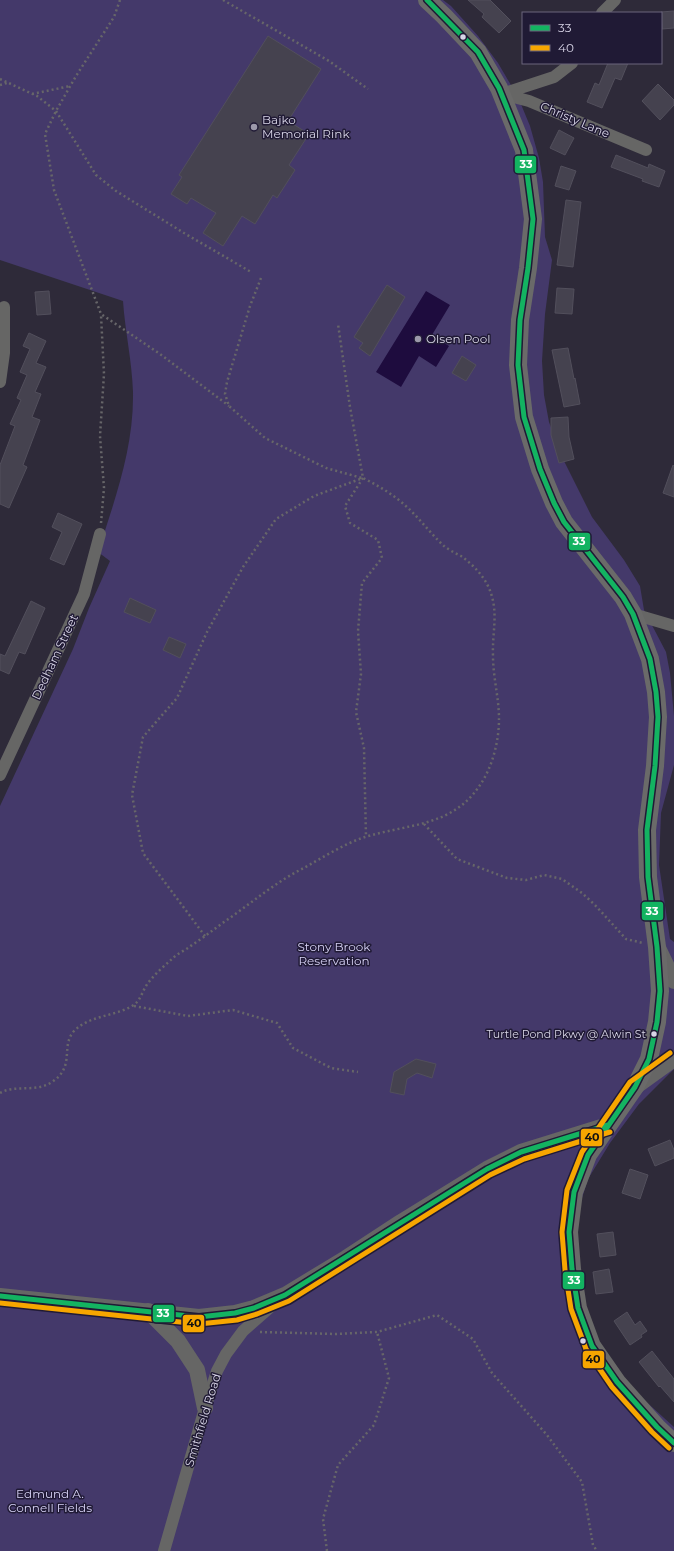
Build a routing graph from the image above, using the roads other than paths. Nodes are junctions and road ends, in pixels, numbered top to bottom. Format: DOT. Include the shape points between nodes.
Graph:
graph roads {
  1 [pos="427,0"];
  2 [pos="615,0"];
  3 [pos="603,12"];
  4 [pos="571,64"];
  5 [pos="502,94"];
  6 [pos="646,150"];
  7 [pos="4,307"];
  8 [pos="0,382"];
  9 [pos="100,534"];
  10 [pos="633,614"];
  11 [pos="674,626"];
  12 [pos="0,775"];
  13 [pos="657,947"];
  14 [pos="674,981"];
  15 [pos="674,1058"];
  16 [pos="634,1087"];
  17 [pos="608,1125"];
  18 [pos="285,1295"];
  19 [pos="0,1296"];
  20 [pos="148,1311"];
  21 [pos="205,1408"];
  22 [pos="674,1443"];
  23 [pos="164,1551"];
  1 -- 5 [label="main road" via="478,52"];
  2 -- 3 [label="street"];
  4 -- 5 [label="street" via="554,77"];
  5 -- 6 [label="street, Christy Lane" via="529,100"];
  5 -- 10 [label="main road" via="524,150 533,219 520,320 518,365 524,417 540,469 564,522 623,597"];
  7 -- 8 [label="street" via="4,353"];
  9 -- 12 [label="street, Dedham Street" via="84,594"];
  10 -- 11 [label="street"];
  10 -- 13 [label="main road" via="650,659 658,717 647,830 648,877"];
  13 -- 14 [label="street"];
  13 -- 16 [label="main road" via="660,991 657,1022 649,1059"];
  15 -- 16 [label="street"];
  16 -- 17 [label="main road"];
  17 -- 18 [label="street, Smithfield Road" via="521,1152 487,1169"];
  17 -- 22 [label="main road" via="588,1155 574,1192 570,1232 578,1308 592,1346 617,1382"];
  18 -- 20 [label="street" via="235,1313 199,1317"];
  18 -- 21 [label="street, Smithfield Road" via="243,1331 226,1354 217,1371"];
  19 -- 20 [label="street"];
  20 -- 21 [label="street" via="178,1341 197,1370"];
  21 -- 23 [label="street, Smithfield Road"];
}
